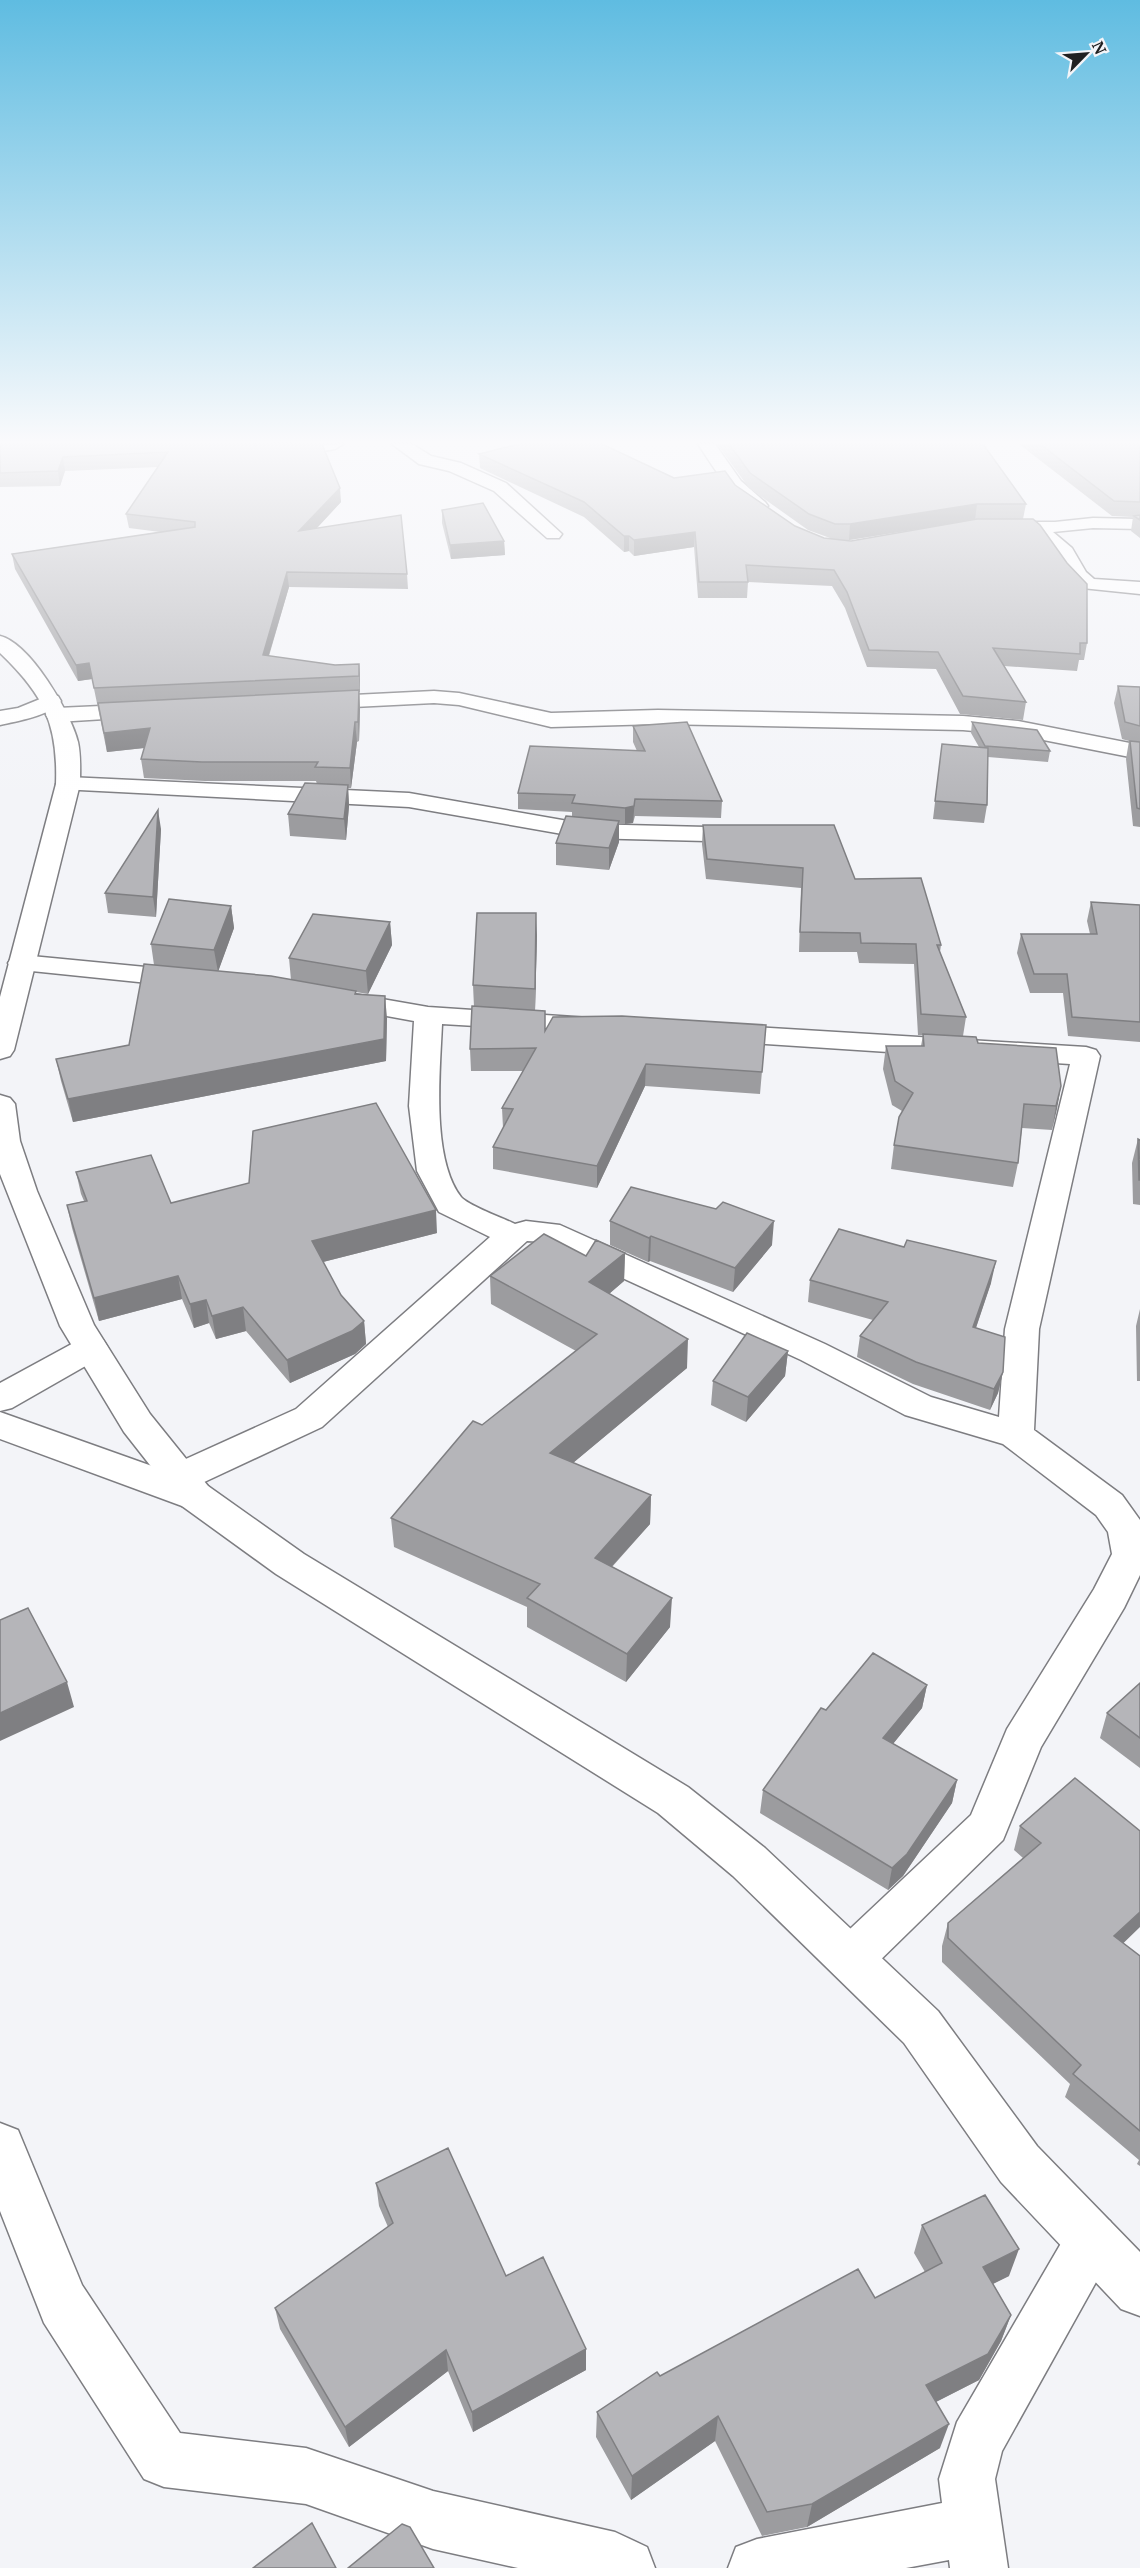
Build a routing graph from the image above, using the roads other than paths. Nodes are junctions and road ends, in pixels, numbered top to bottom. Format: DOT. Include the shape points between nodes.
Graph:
graph roads {
  1 [pos="1072,564"];
  2 [pos="1140,588"];
  3 [pos="0,642"];
  4 [pos="293,704"];
  5 [pos="53,708"];
  6 [pos="169,709"];
  7 [pos="0,718"];
  8 [pos="1140,752"];
  9 [pos="68,784"];
  10 [pos="765,835"];
  11 [pos="21,963"];
  12 [pos="217,982"];
  13 [pos="318,995"];
  14 [pos="428,1015"];
  15 [pos="619,1026"];
  16 [pos="691,1031"];
  17 [pos="0,1050"];
  18 [pos="0,1104"];
  19 [pos="512,1235"];
  20 [pos="91,1348"];
  21 [pos="0,1399"];
  22 [pos="0,1425"];
  23 [pos="1016,1435"];
  24 [pos="188,1487"];
  25 [pos="1136,1555"];
  26 [pos="850,1959"];
  27 [pos="0,2148"];
  28 [pos="1092,2239"];
  29 [pos="1140,2290"];
  30 [pos="977,2547"];
  31 [pos="627,2568"];
  32 [pos="758,2568"];
  1 -- 2 [label="street" via="1089,584"];
  3 -- 5 [label="street" via="25,664"];
  4 -- 8 [label="street" via="434,697 551,720 658,717 963,723 1018,728"];
  5 -- 6 [label="street"];
  5 -- 7 [label="street"];
  5 -- 9 [label="street" via="67,742"];
  9 -- 10 [label="street" via="409,800 585,831"];
  9 -- 11 [label="street"];
  11 -- 12 [label="street"];
  11 -- 17 [label="street"];
  13 -- 14 [label="street"];
  14 -- 15 [label="street"];
  14 -- 19 [label="street" via="424,1106 432,1171 450,1205"];
  16 -- 23 [label="street" via="1086,1056 1022,1329"];
  18 -- 20 [label="street" via="5,1141 21,1191 77,1326"];
  19 -- 23 [label="street" via="549,1232 813,1352 918,1406"];
  19 -- 24 [label="street" via="309,1418"];
  20 -- 21 [label="street"];
  20 -- 24 [label="street" via="137,1423"];
  22 -- 24 [label="street"];
  23 -- 25 [label="street" via="1108,1505 1126,1529"];
  24 -- 26 [label="street" via="290,1564 673,1800 749,1862"];
  25 -- 26 [label="street" via="1022,1741 988,1827"];
  26 -- 28 [label="street" via="921,2027 1019,2164"];
  27 -- 31 [label="street" via="63,2304 164,2459 306,2476 433,2520 615,2561"];
  28 -- 29 [label="street"];
  28 -- 30 [label="street" via="977,2442 968,2479"];
  30 -- 32 [label="street"];
}
